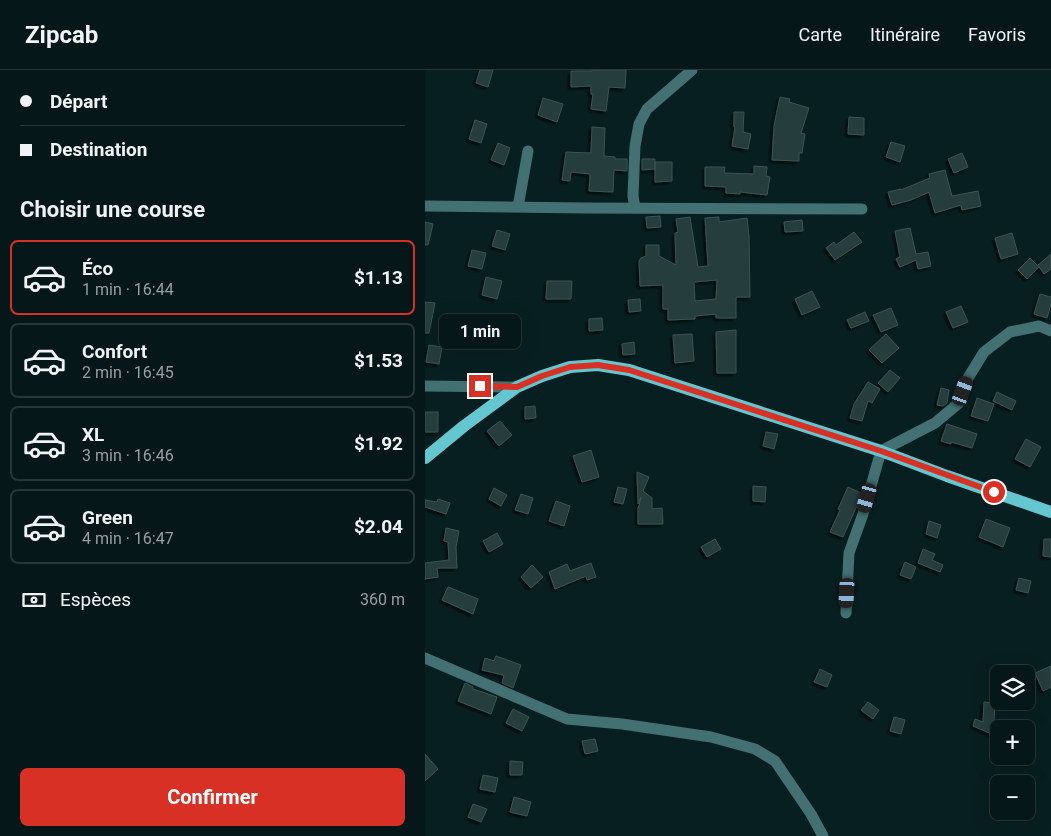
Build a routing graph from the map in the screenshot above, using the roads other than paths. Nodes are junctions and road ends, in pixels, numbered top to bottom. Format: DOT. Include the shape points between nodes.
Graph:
graph roads {
  1 [pos="692,70"];
  2 [pos="528,151"];
  3 [pos="425,206"];
  4 [pos="518,207"];
  5 [pos="635,208"];
  6 [pos="862,209"];
  7 [pos="1051,330"];
  8 [pos="425,386"];
  9 [pos="517,387"];
  10 [pos="881,451"];
  11 [pos="425,458"];
  12 [pos="1051,512"];
  13 [pos="846,613"];
  14 [pos="425,658"];
  15 [pos="823,836"];
  1 -- 5 [label="street" via="647,109 639,124 635,146"];
  2 -- 4 [label="street"];
  3 -- 4 [label="street"];
  4 -- 5 [label="street"];
  5 -- 6 [label="street"];
  7 -- 10 [label="street" via="1039,326 1010,332 984,352 968,378 959,403 935,423"];
  8 -- 9 [label="street"];
  9 -- 10 [label="main road" via="570,367 598,365 629,370"];
  9 -- 11 [label="main road"];
  10 -- 12 [label="main road"];
  10 -- 13 [label="street" via="849,553"];
  14 -- 15 [label="street" via="567,719 711,737 755,749 775,761"];
}
